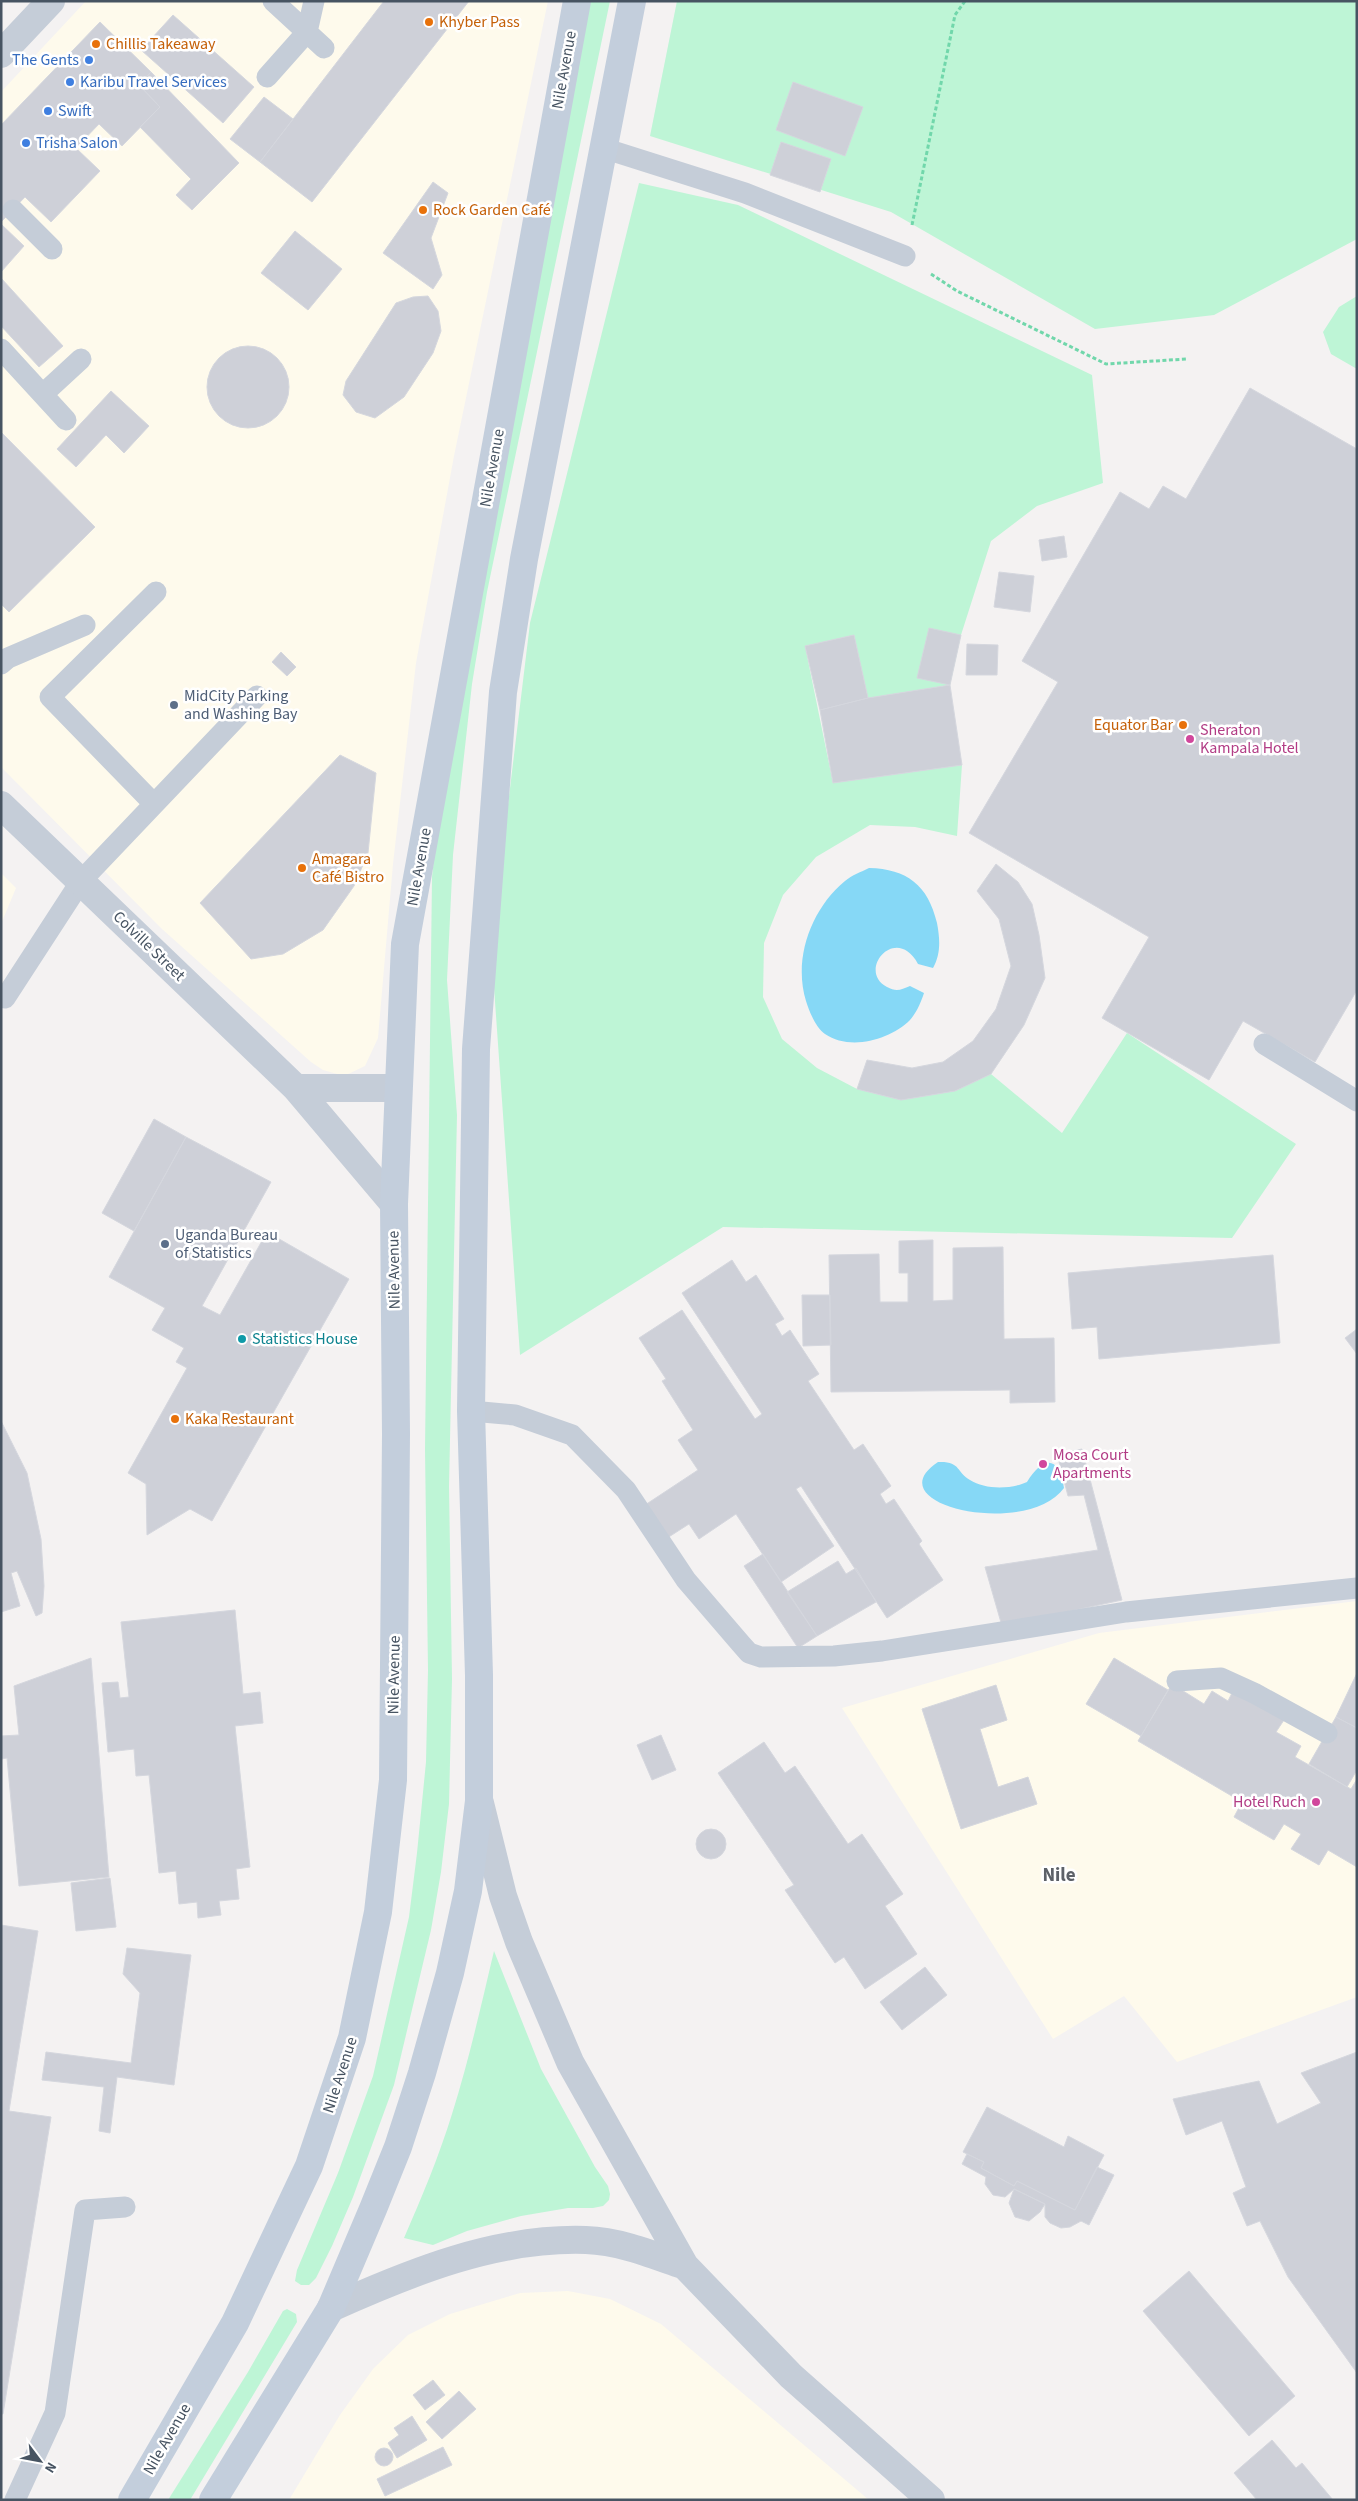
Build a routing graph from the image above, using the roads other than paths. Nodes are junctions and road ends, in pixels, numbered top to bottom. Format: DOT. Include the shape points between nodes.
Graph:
graph roads {
  1 [pos="51,1"];
  2 [pos="273,1"];
  3 [pos="314,1"];
  4 [pos="577,1"];
  5 [pos="632,1"];
  6 [pos="307,32"];
  7 [pos="324,48"];
  8 [pos="1,54"];
  9 [pos="267,77"];
  10 [pos="603,148"];
  11 [pos="13,210"];
  12 [pos="52,249"];
  13 [pos="905,256"];
  14 [pos="1,349"];
  15 [pos="81,359"];
  16 [pos="43,394"];
  17 [pos="66,420"];
  18 [pos="156,592"];
  19 [pos="85,625"];
  20 [pos="1,664"];
  21 [pos="257,696"];
  22 [pos="154,804"];
  23 [pos="1,805"];
  24 [pos="81,881"];
  25 [pos="5,998"];
  26 [pos="1264,1044"];
  27 [pos="296,1088"];
  28 [pos="397,1088"];
  29 [pos="1357,1101"];
  30 [pos="394,1204"];
  31 [pos="472,1411"];
  32 [pos="1357,1588"];
  33 [pos="1177,1681"];
  34 [pos="1327,1733"];
  35 [pos="479,1801"];
  36 [pos="124,2207"];
  37 [pos="685,2266"];
  38 [pos="331,2308"];
  39 [pos="15,2500"];
  40 [pos="132,2500"];
  41 [pos="213,2500"];
  42 [pos="931,2500"];
  1 -- 8 [label="street"];
  2 -- 6 [label="lane"];
  3 -- 6 [label="lane"];
  4 -- 28 [label="main road, Nile Avenue" via="405,944"];
  5 -- 10 [label="main road"];
  6 -- 7 [label="lane"];
  6 -- 9 [label="lane"];
  10 -- 13 [label="lane" via="745,193"];
  10 -- 31 [label="main road" via="526,549 503,692 476,1049"];
  11 -- 12 [label="lane"];
  14 -- 16 [label="lane"];
  15 -- 16 [label="lane"];
  16 -- 17 [label="lane"];
  18 -- 22 [label="lane" via="50,697"];
  19 -- 20 [label="lane"];
  21 -- 22 [label="lane"];
  22 -- 24 [label="lane"];
  23 -- 24 [label="street, Colville Street"];
  24 -- 25 [label="lane"];
  24 -- 27 [label="street, Colville Street"];
  26 -- 29 [label="lane"];
  27 -- 28 [label="street"];
  27 -- 30 [label="street, Colville Street"];
  28 -- 30 [label="main road, Nile Avenue"];
  30 -- 40 [label="main road, Nile Avenue" via="393,1780 378,1912 352,2038 309,2166 235,2323"];
  31 -- 32 [label="lane" via="516,1415 572,1435 626,1490 686,1580 749,1653 761,1657 834,1656 882,1651 1126,1612"];
  31 -- 35 [label="main road"];
  33 -- 34 [label="lane" via="1221,1678"];
  35 -- 37 [label="street" via="503,1896 519,1942 570,2062"];
  35 -- 38 [label="main road" via="468,1891 450,1973 422,2073 398,2147"];
  36 -- 39 [label="lane" via="85,2210 55,2413"];
  37 -- 38 [label="street" via="640,2250 587,2240 540,2243 446,2262 384,2284"];
  37 -- 42 [label="street" via="791,2376"];
  38 -- 41 [label="main road"];
}
